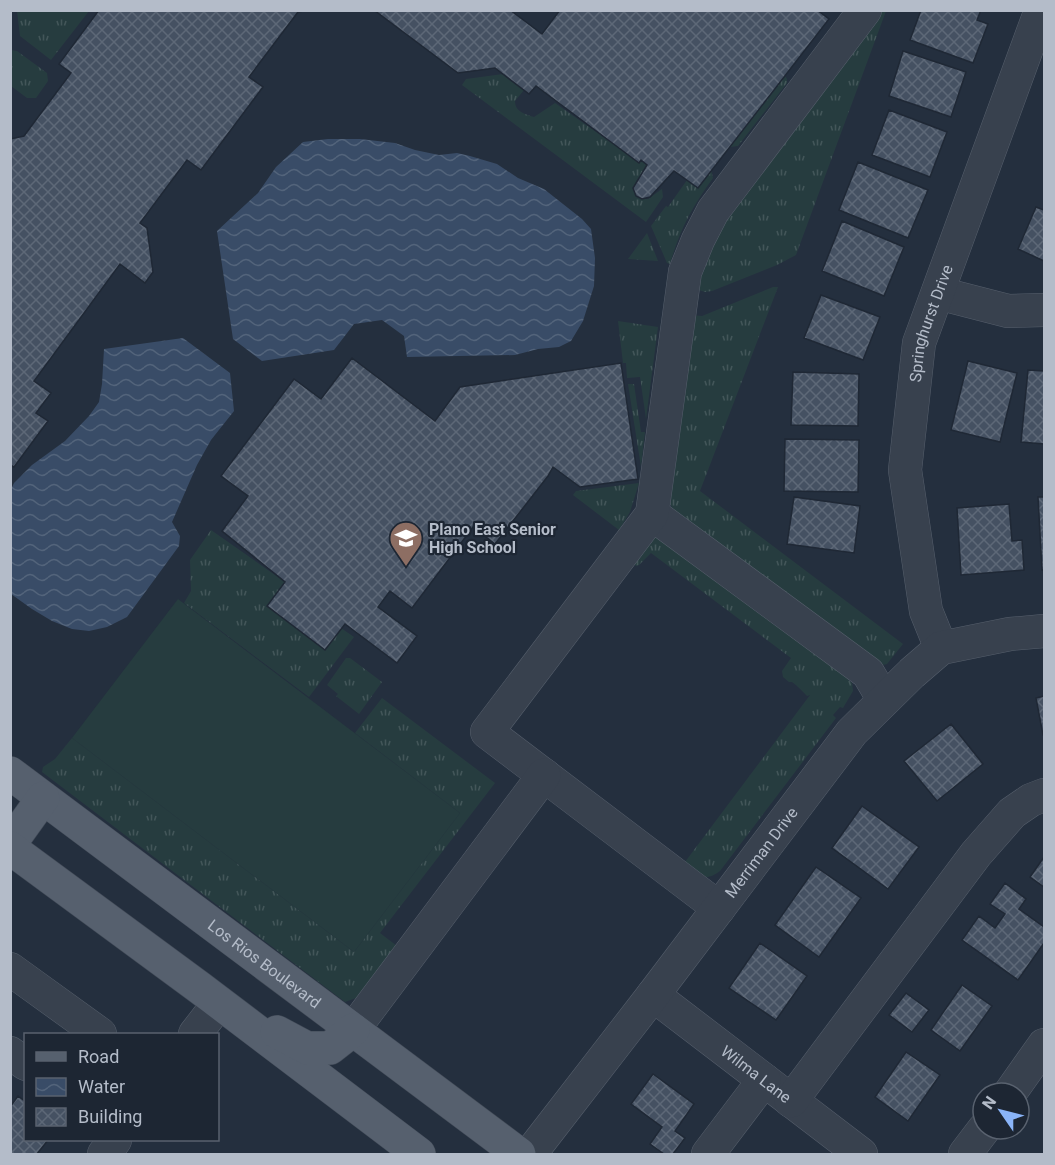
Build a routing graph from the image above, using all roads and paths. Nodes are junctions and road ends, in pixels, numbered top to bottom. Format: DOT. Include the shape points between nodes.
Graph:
graph roads {
  1 [pos="865,10"];
  2 [pos="1041,10"];
  3 [pos="938,293"];
  4 [pos="1044,310"];
  5 [pos="651,514"];
  6 [pos="1044,631"];
  7 [pos="941,648"];
  8 [pos="884,700"];
  9 [pos="10,773"];
  10 [pos="544,776"];
  11 [pos="1044,795"];
  12 [pos="43,798"];
  13 [pos="10,846"];
  14 [pos="719,908"];
  15 [pos="10,969"];
  16 [pos="209,995"];
  17 [pos="653,995"];
  18 [pos="353,1030"];
  19 [pos="97,1033"];
  20 [pos="196,1033"];
  21 [pos="1044,1045"];
  22 [pos="10,1053"];
  23 [pos="24,1063"];
  24 [pos="764,1080"];
  25 [pos="1018,1081"];
  26 [pos="791,1101"];
  27 [pos="114,1141"];
  28 [pos="975,1141"];
  29 [pos="104,1155"];
  30 [pos="419,1155"];
  31 [pos="519,1155"];
  32 [pos="530,1155"];
  33 [pos="708,1155"];
  34 [pos="861,1155"];
  35 [pos="965,1155"];
  1 -- 5 [label="street" via="713,211 698,240 685,272"];
  2 -- 3 [label="street, Springhurst Drive"];
  3 -- 4 [label="street" via="1008,311"];
  3 -- 7 [label="street, Springhurst Drive" via="919,343 905,470 926,611"];
  5 -- 8 [label="street" via="868,673"];
  5 -- 10 [label="street" via="487,732"];
  6 -- 7 [label="street, Merriman Drive"];
  7 -- 8 [label="street, Merriman Drive"];
  8 -- 14 [label="street, Merriman Drive" via="852,732"];
  9 -- 12 [label="main road, Los Rios Boulevard"];
  10 -- 14 [label="street"];
  10 -- 18 [label="street"];
  11 -- 26 [label="street" via="1012,813 976,854"];
  12 -- 13 [label="main road"];
  12 -- 18 [label="main road, Los Rios Boulevard"];
  13 -- 16 [label="main road"];
  14 -- 17 [label="street, Merriman Drive"];
  15 -- 19 [label="street"];
  16 -- 18 [label="main road" via="307,1048 330,1048"];
  16 -- 20 [label="street"];
  16 -- 30 [label="main road"];
  17 -- 24 [label="street, Wilma Lane"];
  17 -- 32 [label="street, Merriman Drive"];
  18 -- 31 [label="main road, Los Rios Boulevard"];
  21 -- 25 [label="street"];
  22 -- 23 [label="street"];
  24 -- 26 [label="street, Wilma Lane"];
  24 -- 33 [label="street"];
  26 -- 34 [label="street, Wilma Lane"];
  27 -- 29 [label="street"];
  28 -- 35 [label="street"];
}
